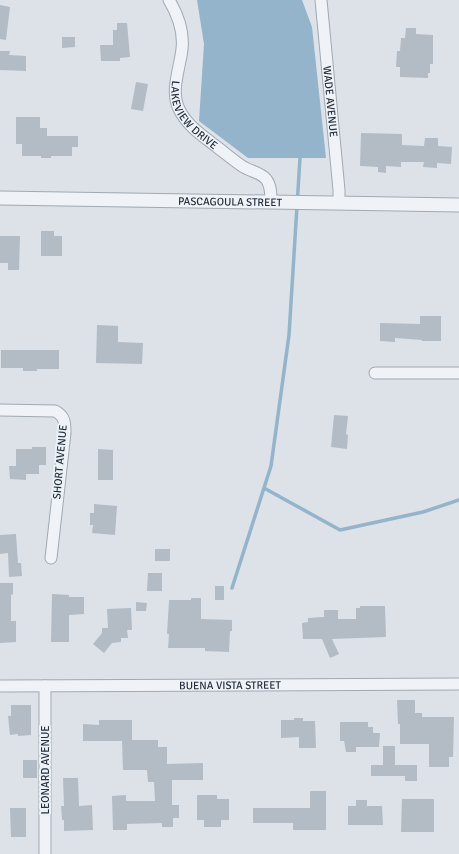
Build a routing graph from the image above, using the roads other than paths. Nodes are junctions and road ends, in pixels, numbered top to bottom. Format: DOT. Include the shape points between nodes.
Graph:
graph roads {
  1 [pos="169,0"];
  2 [pos="321,0"];
  3 [pos="0,198"];
  4 [pos="271,202"];
  5 [pos="339,203"];
  6 [pos="459,205"];
  7 [pos="375,373"];
  8 [pos="459,373"];
  9 [pos="0,410"];
  10 [pos="51,558"];
  11 [pos="459,684"];
  12 [pos="0,686"];
  13 [pos="45,686"];
  14 [pos="45,854"];
  1 -- 4 [label="street, LAKEVIEW DRIVE" via="182,33 176,83 178,108 192,128 242,167 266,179 270,186"];
  2 -- 5 [label="street, WADE AVENUE"];
  3 -- 4 [label="street, PASCAGOULA STREET"];
  4 -- 5 [label="street, PASCAGOULA STREET"];
  5 -- 6 [label="street, PASCAGOULA STREET"];
  7 -- 8 [label="street"];
  9 -- 10 [label="street, SHORT AVENUE" via="55,411 64,419 65,433"];
  11 -- 13 [label="street, BUENA VISTA STREET"];
  12 -- 13 [label="street, BUENA VISTA STREET"];
  13 -- 14 [label="street, LEONARD AVENUE"];
}
